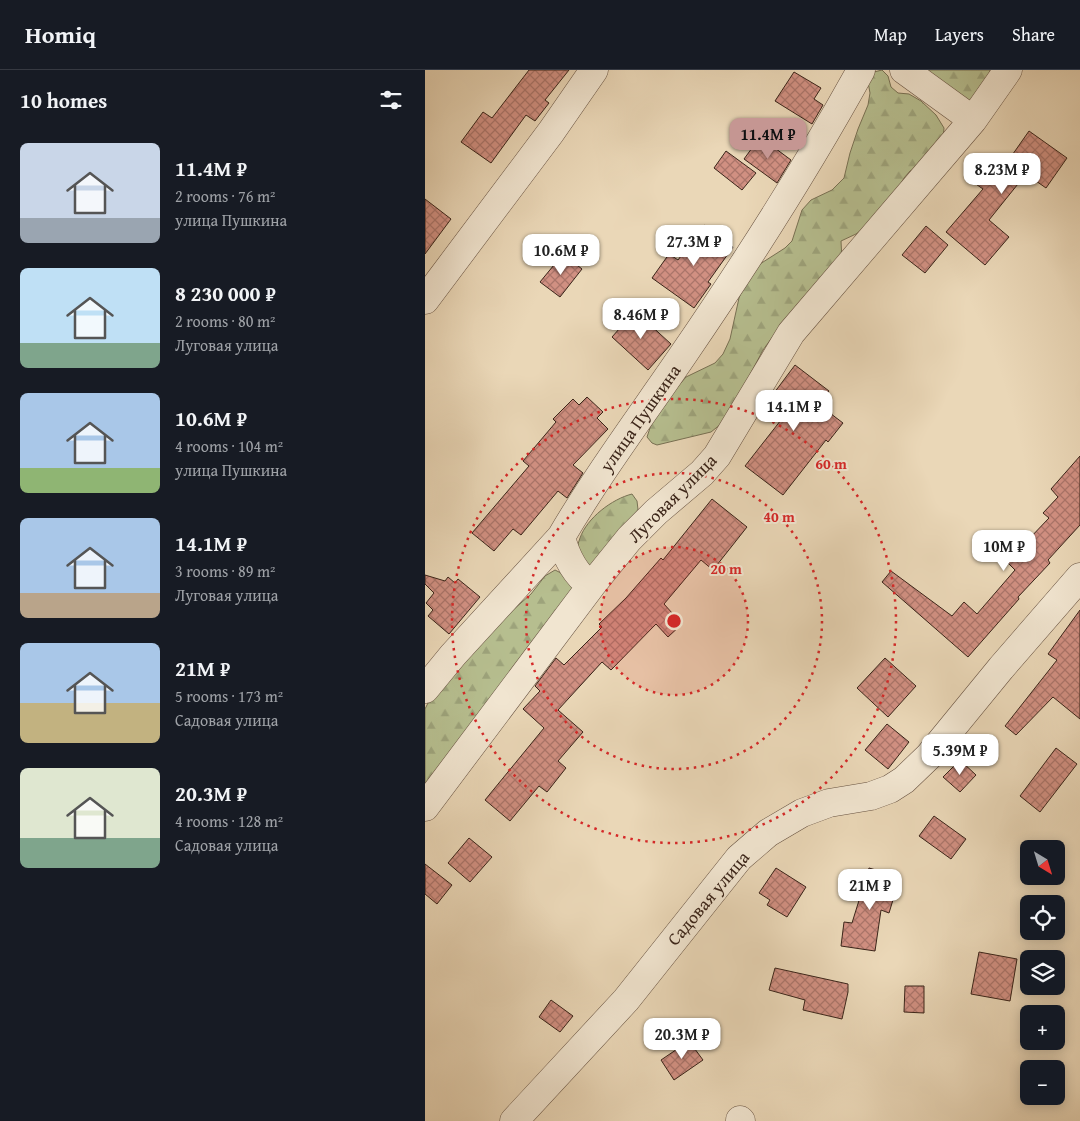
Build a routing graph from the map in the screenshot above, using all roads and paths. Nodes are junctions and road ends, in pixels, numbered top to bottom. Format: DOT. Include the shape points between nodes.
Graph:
graph roads {
  1 [pos="594,70"];
  2 [pos="861,70"];
  3 [pos="904,70"];
  4 [pos="1008,70"];
  5 [pos="973,120"];
  6 [pos="425,300"];
  7 [pos="561,537"];
  8 [pos="1080,578"];
  9 [pos="591,586"];
  10 [pos="425,689"];
  11 [pos="425,807"];
  12 [pos="514,1121"];
  1 -- 6 [label="street"];
  2 -- 7 [label="street, улица Пушкина" via="770,224 580,504"];
  3 -- 5 [label="street"];
  4 -- 5 [label="street, Луговая улица"];
  5 -- 9 [label="street, Луговая улица" via="791,333 717,456 629,539"];
  7 -- 9 [label="street" via="570,562 580,578"];
  7 -- 10 [label="street, улица Пушкина"];
  8 -- 12 [label="street, Садовая улица" via="929,756 904,780 871,796 829,803 802,813 768,833 739,858 626,1000"];
  9 -- 11 [label="street, Луговая улица"];
}
